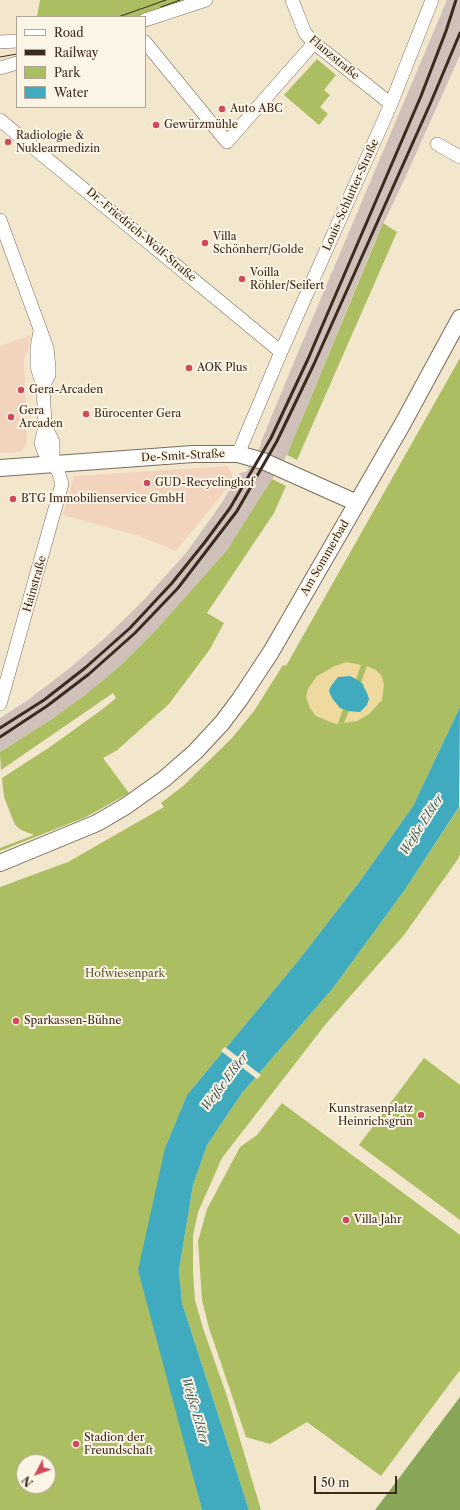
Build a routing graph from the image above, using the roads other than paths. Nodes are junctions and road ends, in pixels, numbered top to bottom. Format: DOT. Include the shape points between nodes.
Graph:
graph roads {
  1 [pos="206,0"];
  2 [pos="292,0"];
  3 [pos="432,0"];
  4 [pos="146,20"];
  5 [pos="16,41"];
  6 [pos="0,42"];
  7 [pos="146,43"];
  8 [pos="314,43"];
  9 [pos="16,63"];
  10 [pos="0,68"];
  11 [pos="391,104"];
  12 [pos="0,120"];
  13 [pos="437,144"];
  14 [pos="460,157"];
  15 [pos="0,220"];
  16 [pos="460,318"];
  17 [pos="281,352"];
  18 [pos="238,454"];
  19 [pos="53,465"];
  20 [pos="0,468"];
  21 [pos="357,502"];
  22 [pos="0,704"];
  23 [pos="0,864"];
  1 -- 4 [label="street"];
  2 -- 8 [label="street, Flanzstraße" via="305,33"];
  3 -- 11 [label="street, Louis-Schlutter-Straße"];
  5 -- 6 [label="street"];
  7 -- 8 [label="street" via="227,142"];
  8 -- 11 [label="street, Flanzstraße"];
  9 -- 10 [label="street"];
  11 -- 17 [label="street, Louis-Schlutter-Straße"];
  12 -- 17 [label="street, Dr.-Friedrich-Wolf-Straße"];
  13 -- 14 [label="street"];
  15 -- 19 [label="street, Hainstraße" via="47,348 49,375 43,386 45,426 54,448"];
  16 -- 21 [label="main road, Am Sommerbad"];
  17 -- 18 [label="street, Louis-Schlutter-Straße"];
  18 -- 19 [label="main road, De-Smit-Straße" via="193,454"];
  18 -- 21 [label="main road, De-Smit-Straße" via="263,461"];
  19 -- 20 [label="main road, De-Smit-Straße"];
  19 -- 22 [label="street, Hainstraße" via="61,477 61,493"];
  21 -- 23 [label="main road, Am Sommerbad" via="271,652 240,699 200,747 164,779 97,823"];
}
